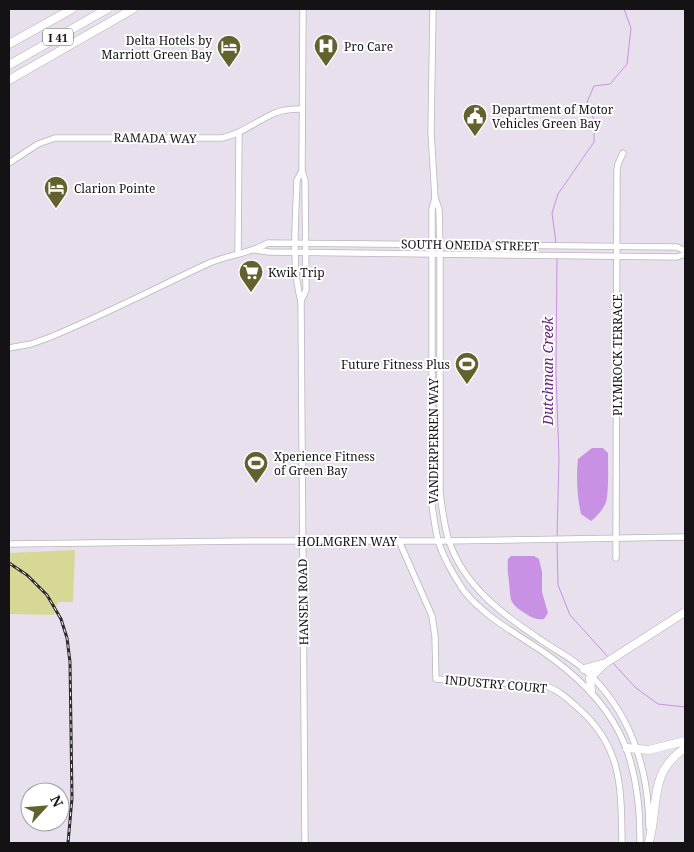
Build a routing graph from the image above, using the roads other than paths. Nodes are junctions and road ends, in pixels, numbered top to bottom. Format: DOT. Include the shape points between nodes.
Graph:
graph roads {
  1 [pos="72,9"];
  2 [pos="107,9"];
  3 [pos="133,9"];
  4 [pos="303,9"];
  5 [pos="433,9"];
  6 [pos="9,44"];
  7 [pos="9,65"];
  8 [pos="9,80"];
  9 [pos="302,109"];
  10 [pos="238,134"];
  11 [pos="623,153"];
  12 [pos="9,163"];
  13 [pos="302,171"];
  14 [pos="436,198"];
  15 [pos="296,242"];
  16 [pos="306,242"];
  17 [pos="432,244"];
  18 [pos="440,245"];
  19 [pos="618,246"];
  20 [pos="255,250"];
  21 [pos="296,252"];
  22 [pos="306,252"];
  23 [pos="685,252"];
  24 [pos="238,254"];
  25 [pos="432,254"];
  26 [pos="440,254"];
  27 [pos="618,255"];
  28 [pos="301,301"];
  29 [pos="9,348"];
  30 [pos="685,537"];
  31 [pos="616,538"];
  32 [pos="399,541"];
  33 [pos="438,541"];
  34 [pos="449,541"];
  35 [pos="302,542"];
  36 [pos="9,544"];
  37 [pos="616,558"];
  38 [pos="685,612"];
  39 [pos="604,664"];
  40 [pos="584,669"];
  41 [pos="591,676"];
  42 [pos="591,691"];
  43 [pos="685,741"];
  44 [pos="626,748"];
  45 [pos="685,748"];
  46 [pos="638,750"];
  47 [pos="305,843"];
  48 [pos="622,843"];
  49 [pos="640,843"];
  50 [pos="649,843"];
  1 -- 6 [label="highway, I 41"];
  2 -- 7 [label="highway, I 41"];
  3 -- 8 [label="highway"];
  4 -- 9 [label="street, HANSEN ROAD"];
  5 -- 14 [label="street, VANDERPERREN WAY" via="431,132"];
  9 -- 10 [label="street, RAMADA WAY" via="275,113"];
  9 -- 13 [label="street, HANSEN ROAD"];
  10 -- 12 [label="street, RAMADA WAY" via="213,139 63,137 38,144"];
  10 -- 24 [label="street"];
  11 -- 19 [label="street, PLYMROCK TERRACE" via="617,170"];
  13 -- 15 [label="street, HANSEN ROAD" via="297,180"];
  13 -- 16 [label="street, HANSEN ROAD"];
  14 -- 17 [label="street, VANDERPERREN WAY" via="432,209"];
  14 -- 18 [label="street, VANDERPERREN WAY"];
  15 -- 16 [label="street, SOUTH ONEIDA STREET"];
  15 -- 20 [label="street, SOUTH ONEIDA STREET" via="268,243"];
  15 -- 21 [label="street, HANSEN ROAD"];
  16 -- 17 [label="street, SOUTH ONEIDA STREET"];
  16 -- 22 [label="street, HANSEN ROAD"];
  17 -- 18 [label="street, SOUTH ONEIDA STREET"];
  17 -- 25 [label="street, VANDERPERREN WAY"];
  18 -- 19 [label="street, SOUTH ONEIDA STREET"];
  18 -- 26 [label="street, VANDERPERREN WAY"];
  19 -- 23 [label="street, SOUTH ONEIDA STREET" via="677,247"];
  19 -- 27 [label="street, PLYMROCK TERRACE"];
  20 -- 21 [label="street, SOUTH ONEIDA STREET"];
  20 -- 24 [label="street, SOUTH ONEIDA STREET"];
  21 -- 22 [label="street, SOUTH ONEIDA STREET"];
  21 -- 28 [label="street, HANSEN ROAD"];
  22 -- 25 [label="street, SOUTH ONEIDA STREET"];
  22 -- 28 [label="street, HANSEN ROAD" via="306,290"];
  23 -- 27 [label="street, SOUTH ONEIDA STREET" via="677,256"];
  24 -- 29 [label="street, SOUTH ONEIDA STREET" via="207,264 65,332"];
  25 -- 26 [label="street, SOUTH ONEIDA STREET"];
  25 -- 33 [label="street, VANDERPERREN WAY" via="432,506"];
  26 -- 27 [label="street, SOUTH ONEIDA STREET"];
  26 -- 34 [label="street, VANDERPERREN WAY" via="440,492"];
  27 -- 31 [label="street, PLYMROCK TERRACE"];
  28 -- 35 [label="street, HANSEN ROAD"];
  30 -- 31 [label="street, HOLMGREN WAY"];
  31 -- 34 [label="street, HOLMGREN WAY"];
  31 -- 37 [label="street, PLYMROCK TERRACE"];
  32 -- 33 [label="street, HOLMGREN WAY"];
  32 -- 35 [label="street, HOLMGREN WAY"];
  32 -- 48 [label="street, INDUSTRY COURT" via="432,616 436,636 436,679 546,686 584,713 604,738 617,768 622,796"];
  33 -- 34 [label="street, HOLMGREN WAY"];
  33 -- 42 [label="street, VANDERPERREN WAY" via="463,590 490,617 570,672"];
  34 -- 40 [label="street, VANDERPERREN WAY" via="462,567 496,608"];
  35 -- 36 [label="street, HOLMGREN WAY"];
  35 -- 47 [label="street, HANSEN ROAD"];
  38 -- 39 [label="highway"];
  39 -- 40 [label="highway"];
  39 -- 41 [label="highway"];
  40 -- 41 [label="street, VANDERPERREN WAY"];
  41 -- 42 [label="highway"];
  41 -- 46 [label="street, VANDERPERREN WAY" via="618,709"];
  42 -- 44 [label="street, VANDERPERREN WAY" via="611,717"];
  43 -- 46 [label="highway" via="654,750"];
  44 -- 46 [label="highway"];
  44 -- 49 [label="street, VANDERPERREN WAY" via="639,796"];
  45 -- 50 [label="highway" via="669,762 660,779"];
  46 -- 50 [label="street, VANDERPERREN WAY" via="648,796"];
}
